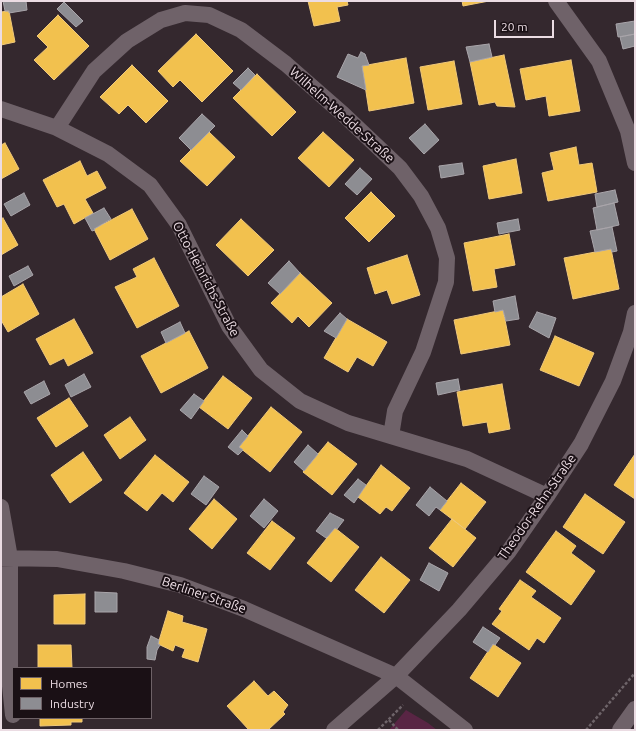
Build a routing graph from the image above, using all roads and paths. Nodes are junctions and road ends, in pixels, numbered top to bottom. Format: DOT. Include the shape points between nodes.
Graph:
graph roads {
  1 [pos="556,1"];
  2 [pos="1,110"];
  3 [pos="57,128"];
  4 [pos="635,163"];
  5 [pos="635,313"];
  6 [pos="391,436"];
  7 [pos="548,496"];
  8 [pos="1,507"];
  9 [pos="6,558"];
  10 [pos="635,673"];
  11 [pos="396,676"];
  12 [pos="406,702"];
  13 [pos="12,707"];
  14 [pos="635,709"];
  15 [pos="13,719"];
  16 [pos="389,720"];
  17 [pos="14,730"];
  18 [pos="334,730"];
  19 [pos="378,730"];
  20 [pos="398,730"];
  21 [pos="465,730"];
  22 [pos="586,730"];
  23 [pos="620,730"];
  1 -- 4 [label="street" via="599,61 628,131"];
  2 -- 3 [label="street, Otto-Heinrichs-Straße"];
  3 -- 6 [label="street, Otto-Heinrichs-Straße" via="108,154 150,185 179,225 229,326 261,370 300,401 348,424"];
  3 -- 6 [label="street, Wilhelm-Wedde-Straße" via="94,71 127,41 161,20 185,13 209,15 241,30 286,64 342,114 400,168 421,196 438,228 447,258 446,282 423,352 395,411"];
  5 -- 7 [label="street, Theodor-Rehn-Straße" via="631,332 613,381 581,444"];
  6 -- 7 [label="street, Otto-Heinrichs-Straße" via="467,459"];
  7 -- 11 [label="street, Theodor-Rehn-Straße" via="509,551 459,610"];
  8 -- 9 [label="street"];
  9 -- 11 [label="street, Berliner Straße" via="57,559 124,571 180,585 244,609"];
  9 -- 13 [label="street"];
  10 -- 22 [label="path"];
  11 -- 18 [label="street"];
  11 -- 21 [label="street, Berliner Straße"];
  12 -- 16 [label="path"];
  14 -- 23 [label="street"];
  15 -- 17 [label="street"];
  16 -- 19 [label="path"];
  16 -- 20 [label="path"];
}
